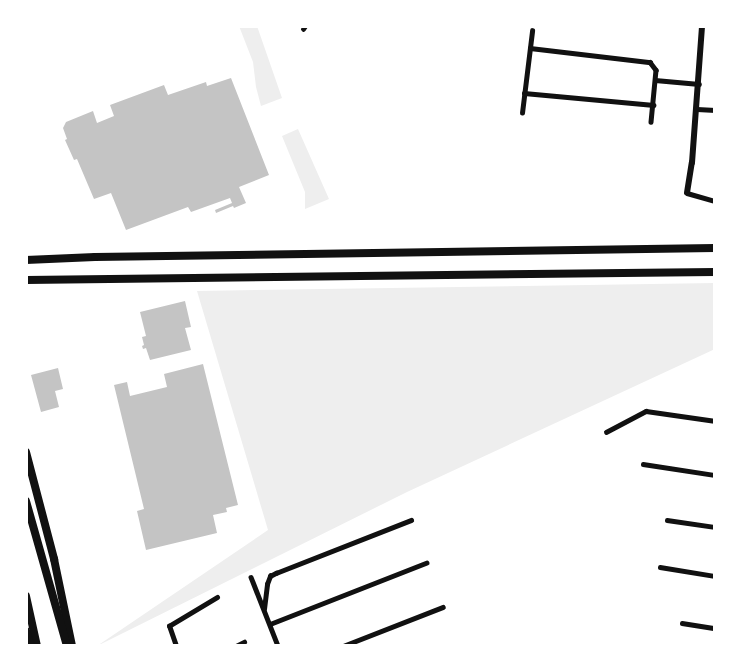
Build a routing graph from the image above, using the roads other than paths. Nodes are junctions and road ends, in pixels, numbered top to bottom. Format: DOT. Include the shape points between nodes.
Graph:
graph roads {
  1 [pos="702,26"];
  2 [pos="532,31"];
  3 [pos="530,48"];
  4 [pos="655,80"];
  5 [pos="699,84"];
  6 [pos="524,92"];
  7 [pos="653,105"];
  8 [pos="697,109"];
  9 [pos="715,110"];
  10 [pos="522,113"];
  11 [pos="651,122"];
  12 [pos="687,193"];
  13 [pos="715,201"];
  14 [pos="715,248"];
  15 [pos="26,260"];
  16 [pos="715,272"];
  17 [pos="26,280"];
  18 [pos="715,421"];
  19 [pos="606,432"];
  20 [pos="26,452"];
  21 [pos="643,464"];
  22 [pos="715,475"];
  23 [pos="26,501"];
  24 [pos="411,520"];
  25 [pos="667,520"];
  26 [pos="715,527"];
  27 [pos="54,560"];
  28 [pos="426,563"];
  29 [pos="660,567"];
  30 [pos="715,576"];
  31 [pos="252,577"];
  32 [pos="26,596"];
  33 [pos="218,597"];
  34 [pos="443,607"];
  35 [pos="264,610"];
  36 [pos="682,623"];
  37 [pos="270,624"];
  38 [pos="715,628"];
  39 [pos="26,631"];
  40 [pos="244,642"];
  41 [pos="31,646"];
  42 [pos="37,646"];
  43 [pos="67,646"];
  44 [pos="72,646"];
  45 [pos="77,646"];
  46 [pos="176,646"];
  47 [pos="236,646"];
  48 [pos="278,646"];
  49 [pos="343,646"];
  1 -- 5 [label="street"];
  2 -- 3 [label="street"];
  3 -- 4 [label="street" via="650,62 656,70"];
  3 -- 6 [label="street"];
  4 -- 5 [label="street"];
  4 -- 7 [label="street"];
  5 -- 8 [label="street"];
  6 -- 7 [label="street"];
  6 -- 10 [label="street"];
  7 -- 11 [label="street"];
  8 -- 9 [label="street"];
  8 -- 12 [label="street"];
  12 -- 13 [label="street"];
  14 -- 15 [label="main road"];
  16 -- 17 [label="main road"];
  18 -- 19 [label="street" via="646,411"];
  20 -- 27 [label="main road"];
  21 -- 22 [label="street"];
  23 -- 43 [label="main road"];
  24 -- 35 [label="street" via="270,576"];
  25 -- 26 [label="street"];
  27 -- 44 [label="main road"];
  27 -- 45 [label="main road"];
  28 -- 37 [label="street"];
  29 -- 30 [label="street"];
  31 -- 35 [label="street"];
  32 -- 42 [label="main road"];
  33 -- 46 [label="street" via="169,626"];
  34 -- 49 [label="street"];
  35 -- 37 [label="street"];
  36 -- 38 [label="street"];
  37 -- 48 [label="street"];
  39 -- 41 [label="main road"];
  40 -- 47 [label="street"];
}
